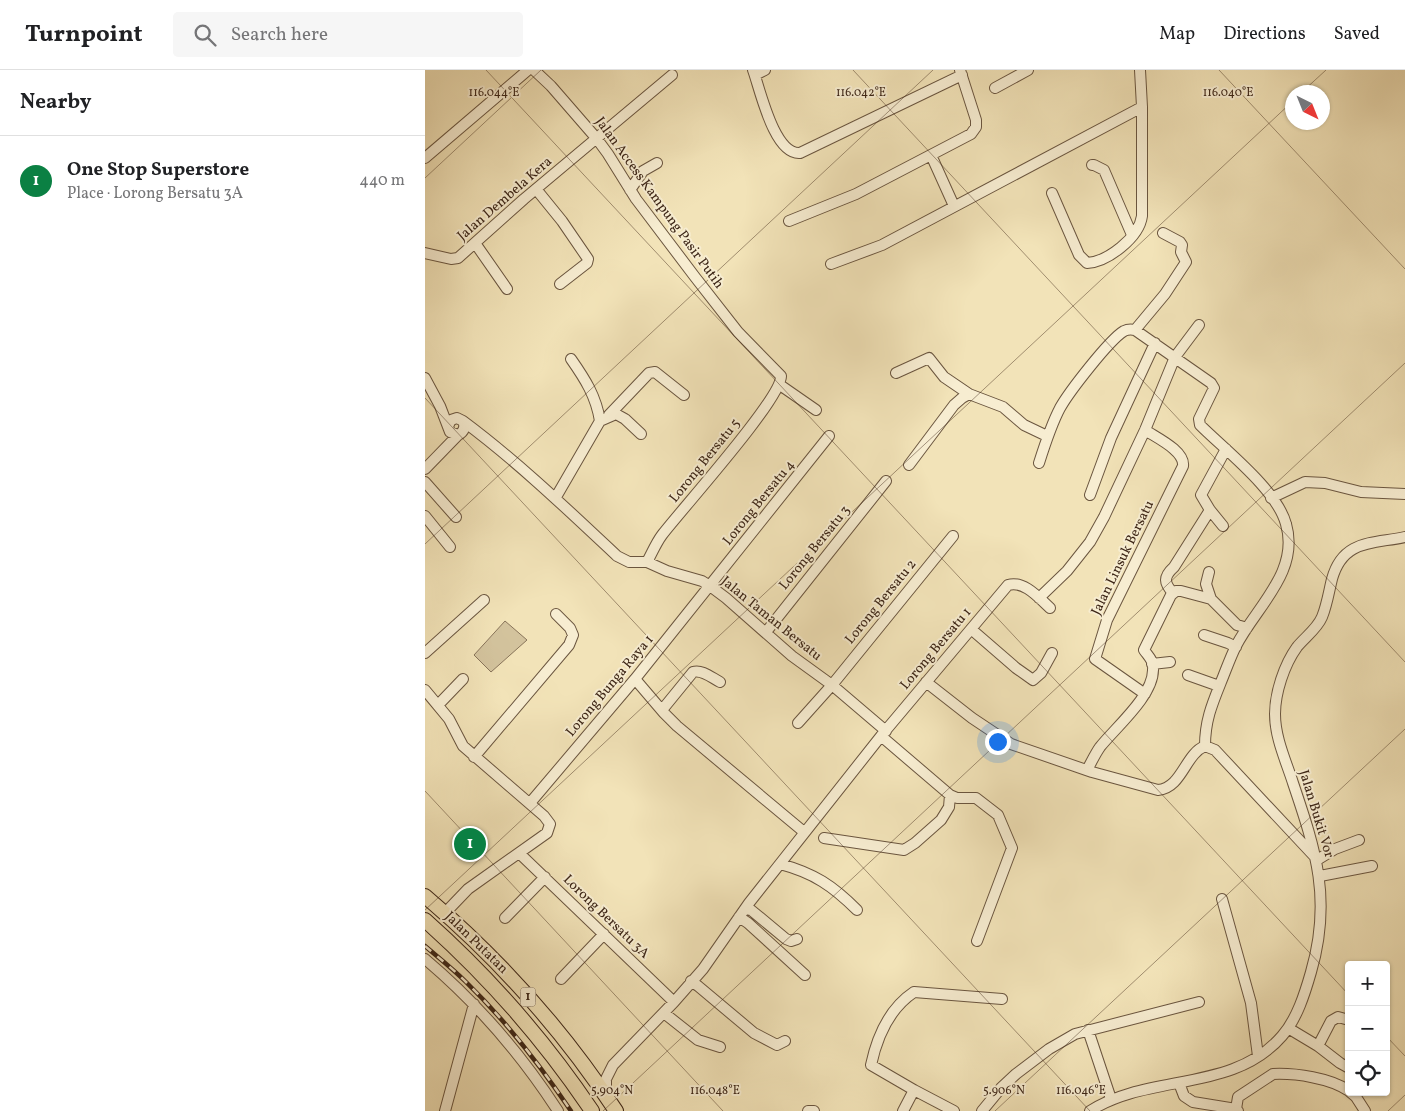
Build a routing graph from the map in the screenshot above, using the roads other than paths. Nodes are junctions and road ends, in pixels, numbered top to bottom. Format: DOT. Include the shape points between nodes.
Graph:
graph roads {
  1 [pos="529,70"];
  2 [pos="534,70"];
  3 [pos="765,70"];
  4 [pos="1029,70"];
  5 [pos="1140,70"];
  6 [pos="961,72"];
  7 [pos="754,73"];
  8 [pos="672,75"];
  9 [pos="995,88"];
  10 [pos="1142,107"];
  11 [pos="597,139"];
  12 [pos="931,155"];
  13 [pos="425,158"];
  14 [pos="657,163"];
  15 [pos="1092,165"];
  16 [pos="536,189"];
  17 [pos="630,190"];
  18 [pos="1052,193"];
  19 [pos="954,206"];
  20 [pos="789,221"];
  21 [pos="1163,233"];
  22 [pos="1132,235"];
  23 [pos="475,243"];
  24 [pos="425,253"];
  25 [pos="831,264"];
  26 [pos="560,284"];
  27 [pos="507,289"];
  28 [pos="1199,325"];
  29 [pos="1135,330"];
  30 [pos="1155,343"];
  31 [pos="1175,357"];
  32 [pos="571,359"];
  33 [pos="897,373"];
  34 [pos="425,378"];
  35 [pos="780,381"];
  36 [pos="434,394"];
  37 [pos="969,394"];
  38 [pos="684,395"];
  39 [pos="816,410"];
  40 [pos="604,419"];
  41 [pos="460,420"];
  42 [pos="448,428"];
  43 [pos="1145,430"];
  44 [pos="460,434"];
  45 [pos="641,434"];
  46 [pos="829,436"];
  47 [pos="1047,436"];
  48 [pos="489,440"];
  49 [pos="1226,449"];
  50 [pos="434,459"];
  51 [pos="1039,463"];
  52 [pos="909,466"];
  53 [pos="425,469"];
  54 [pos="886,481"];
  55 [pos="425,482"];
  56 [pos="1090,494"];
  57 [pos="1405,494"];
  58 [pos="555,497"];
  59 [pos="1271,498"];
  60 [pos="1210,510"];
  61 [pos="425,516"];
  62 [pos="456,517"];
  63 [pos="1223,526"];
  64 [pos="953,536"];
  65 [pos="1405,538"];
  66 [pos="450,547"];
  67 [pos="647,562"];
  68 [pos="1209,572"];
  69 [pos="710,586"];
  70 [pos="1173,593"];
  71 [pos="1039,598"];
  72 [pos="1211,599"];
  73 [pos="484,600"];
  74 [pos="1050,608"];
  75 [pos="556,614"];
  76 [pos="1247,628"];
  77 [pos="971,629"];
  78 [pos="766,632"];
  79 [pos="1204,635"];
  80 [pos="1236,647"];
  81 [pos="425,653"];
  82 [pos="1052,653"];
  83 [pos="1170,662"];
  84 [pos="1153,664"];
  85 [pos="1188,675"];
  86 [pos="635,678"];
  87 [pos="463,679"];
  88 [pos="720,682"];
  89 [pos="927,682"];
  90 [pos="832,685"];
  91 [pos="1219,686"];
  92 [pos="425,690"];
  93 [pos="1145,694"];
  94 [pos="438,705"];
  95 [pos="662,710"];
  96 [pos="798,724"];
  97 [pos="883,733"];
  98 [pos="1205,746"];
  99 [pos="474,756"];
  100 [pos="1087,770"];
  101 [pos="950,795"];
  102 [pos="530,803"];
  103 [pos="804,832"];
  104 [pos="824,838"];
  105 [pos="1359,840"];
  106 [pos="519,853"];
  107 [pos="1317,859"];
  108 [pos="780,864"];
  109 [pos="1372,866"];
  110 [pos="1319,876"];
  111 [pos="545,877"];
  112 [pos="425,896"];
  113 [pos="1222,899"];
  114 [pos="857,910"];
  115 [pos="445,913"];
  116 [pos="742,913"];
  117 [pos="505,918"];
  118 [pos="425,920"];
  119 [pos="604,934"];
  120 [pos="797,939"];
  121 [pos="977,941"];
  122 [pos="425,958"];
  123 [pos="805,975"];
  124 [pos="561,979"];
  125 [pos="691,981"];
  126 [pos="1002,999"];
  127 [pos="674,1002"];
  128 [pos="1199,1002"];
  129 [pos="474,1004"];
  130 [pos="664,1012"];
  131 [pos="1345,1019"];
  132 [pos="552,1025"];
  133 [pos="1288,1028"];
  134 [pos="1088,1030"];
  135 [pos="537,1038"];
  136 [pos="785,1041"];
  137 [pos="1318,1046"];
  138 [pos="720,1047"];
  139 [pos="1258,1056"];
  140 [pos="584,1065"];
  141 [pos="613,1065"];
  142 [pos="1345,1066"];
  143 [pos="1179,1083"];
  144 [pos="914,1090"];
  145 [pos="1345,1090"];
  146 [pos="606,1096"];
  147 [pos="1355,1096"];
  148 [pos="1111,1099"];
  149 [pos="1237,1110"];
  150 [pos="445,1111"];
  151 [pos="557,1111"];
  152 [pos="592,1111"];
  153 [pos="615,1111"];
  154 [pos="808,1111"];
  155 [pos="814,1111"];
  156 [pos="903,1111"];
  157 [pos="954,1111"];
  158 [pos="982,1111"];
  159 [pos="1090,1111"];
  160 [pos="1365,1111"];
  1 -- 13 [label="street"];
  2 -- 11 [label="street, Jalan Access Kampung Pasir Putih"];
  3 -- 7 [label="street"];
  4 -- 9 [label="street"];
  5 -- 10 [label="street"];
  6 -- 7 [label="street" via="800,153 791,152 768,119"];
  6 -- 12 [label="street" via="976,127 971,134"];
  8 -- 11 [label="street, Jalan Dembela Kera"];
  10 -- 19 [label="street"];
  10 -- 22 [label="street" via="1142,216"];
  11 -- 16 [label="street, Jalan Dembela Kera"];
  11 -- 17 [label="street, Jalan Access Kampung Pasir Putih"];
  12 -- 19 [label="street"];
  12 -- 20 [label="street" via="856,194"];
  14 -- 17 [label="street" via="643,171"];
  15 -- 22 [label="street" via="1104,170"];
  16 -- 23 [label="street, Jalan Dembela Kera"];
  16 -- 26 [label="street" via="588,259"];
  17 -- 35 [label="street, Jalan Access Kampung Pasir Putih" via="738,332"];
  18 -- 22 [label="street" via="1079,255 1087,263 1108,257"];
  19 -- 25 [label="street" via="882,245"];
  21 -- 29 [label="street" via="1180,242 1186,262"];
  23 -- 24 [label="street, Jalan Dembela Kera" via="455,259"];
  23 -- 27 [label="street"];
  28 -- 31 [label="street"];
  29 -- 30 [label="street"];
  29 -- 47 [label="street" via="1129,328 1123,332 1082,378 1060,408"];
  30 -- 31 [label="street"];
  30 -- 56 [label="street" via="1111,438"];
  31 -- 43 [label="street"];
  31 -- 49 [label="street" via="1215,388 1199,419 1200,425"];
  32 -- 40 [label="street" via="591,388"];
  33 -- 37 [label="street" via="929,358 944,377"];
  34 -- 36 [label="street"];
  35 -- 39 [label="street, Jalan Access Kampung Pasir Putih"];
  35 -- 67 [label="street, Lorong Bersatu 5" via="774,395 746,433 660,537"];
  36 -- 41 [label="street, Jalan Taman Bersatu"];
  36 -- 42 [label="street"];
  37 -- 47 [label="street" via="1003,407 1024,425"];
  37 -- 52 [label="street" via="954,405"];
  38 -- 40 [label="street" via="655,372 649,373"];
  40 -- 45 [label="street" via="616,414"];
  40 -- 58 [label="street"];
  41 -- 42 [label="street" via="451,420"];
  41 -- 44 [label="street" via="465,428"];
  41 -- 48 [label="street, Jalan Taman Bersatu"];
  42 -- 44 [label="street" via="452,434"];
  42 -- 50 [label="street"];
  43 -- 71 [label="street" via="1090,542 1067,571"];
  43 -- 93 [label="street, Jalan Linsuk Bersatu" via="1177,451 1183,458 1183,466 1107,620 1095,659"];
  44 -- 48 [label="street, Jalan Taman Bersatu"];
  44 -- 50 [label="street"];
  46 -- 69 [label="street, Lorong Bersatu 4"];
  47 -- 51 [label="street"];
  48 -- 58 [label="street, Jalan Taman Bersatu"];
  49 -- 59 [label="street"];
  49 -- 60 [label="street" via="1201,495"];
  50 -- 53 [label="street"];
  54 -- 78 [label="street, Lorong Bersatu 3"];
  55 -- 62 [label="street"];
  57 -- 59 [label="street" via="1361,492 1325,483 1305,482"];
  58 -- 67 [label="street, Jalan Taman Bersatu" via="617,556 629,562"];
  59 -- 76 [label="street" via="1286,524 1286,565"];
  60 -- 63 [label="street"];
  60 -- 70 [label="street" via="1174,567 1167,572 1166,585"];
  61 -- 66 [label="street"];
  64 -- 90 [label="street, Lorong Bersatu 2"];
  65 -- 107 [label="street, Jalan Bukit Vor" via="1358,546 1342,559 1332,578 1321,619 1297,647 1283,678 1275,713 1277,734"];
  67 -- 69 [label="street, Jalan Taman Bersatu"];
  68 -- 72 [label="street" via="1206,584"];
  69 -- 78 [label="street, Jalan Taman Bersatu"];
  69 -- 86 [label="street, Lorong Bunga Raya 1"];
  70 -- 72 [label="street" via="1181,591"];
  70 -- 84 [label="street" via="1144,650"];
  71 -- 74 [label="street"];
  71 -- 77 [label="street, Lorong Bersatu 1" via="1023,586 1008,585"];
  72 -- 76 [label="street" via="1237,625"];
  73 -- 81 [label="street"];
  75 -- 99 [label="street" via="573,635 569,645"];
  76 -- 80 [label="street"];
  77 -- 82 [label="street" via="1033,680 1041,673"];
  77 -- 89 [label="street, Lorong Bersatu 1"];
  78 -- 90 [label="street, Jalan Taman Bersatu"];
  79 -- 80 [label="street"];
  80 -- 91 [label="street"];
  83 -- 84 [label="street"];
  84 -- 93 [label="street" via="1151,684"];
  85 -- 91 [label="street"];
  86 -- 95 [label="street"];
  86 -- 102 [label="street, Lorong Bunga Raya 1"];
  87 -- 94 [label="street"];
  88 -- 95 [label="street" via="702,672 693,672"];
  89 -- 97 [label="street, Lorong Bersatu 1"];
  89 -- 100 [label="street" via="1011,744"];
  90 -- 96 [label="street, Lorong Bersatu 2"];
  90 -- 97 [label="street, Jalan Taman Bersatu"];
  91 -- 98 [label="street" via="1208,713"];
  92 -- 94 [label="street"];
  93 -- 100 [label="street" via="1099,748"];
  94 -- 99 [label="street" via="463,746"];
  95 -- 103 [label="street"];
  97 -- 101 [label="street, Jalan Taman Bersatu"];
  97 -- 103 [label="street, Lorong Bersatu 1"];
  98 -- 100 [label="street" via="1166,789 1158,790"];
  98 -- 107 [label="street" via="1215,750"];
  99 -- 102 [label="street"];
  101 -- 104 [label="street" via="949,807 941,820 903,850"];
  101 -- 121 [label="street" via="975,798 998,815 1012,848"];
  102 -- 106 [label="street" via="550,824 547,832"];
  103 -- 108 [label="street, Lorong Bersatu 1"];
  105 -- 107 [label="street" via="1335,848"];
  106 -- 111 [label="street, Lorong Bersatu 3A"];
  106 -- 115 [label="street" via="468,890"];
  107 -- 110 [label="street, Jalan Bukit Vor"];
  108 -- 114 [label="street" via="806,872 837,891"];
  108 -- 116 [label="street, Lorong Bersatu 1"];
  109 -- 110 [label="street"];
  110 -- 133 [label="street, Jalan Bukit Vor" via="1319,940 1310,977"];
  111 -- 117 [label="street"];
  111 -- 119 [label="street, Lorong Bersatu 3A"];
  112 -- 115 [label="highway, Jalan Putatan / 1"];
  113 -- 139 [label="street" via="1251,1003"];
  115 -- 132 [label="highway, Jalan Putatan / 1" via="509,975"];
  116 -- 120 [label="street" via="751,910 787,939"];
  116 -- 123 [label="street" via="748,923"];
  116 -- 125 [label="street, Lorong Bersatu 1"];
  118 -- 135 [label="highway, Jalan Putatan / 1" via="482,975"];
  119 -- 124 [label="street"];
  119 -- 127 [label="street, Lorong Bersatu 3A"];
  122 -- 129 [label="street"];
  125 -- 127 [label="street, Lorong Bersatu 1"];
  125 -- 136 [label="street" via="754,1033 777,1045"];
  126 -- 144 [label="street" via="913,992 893,1009 874,1050 871,1065"];
  127 -- 130 [label="street, Lorong Bersatu 1"];
  128 -- 134 [label="street"];
  129 -- 150 [label="street"];
  129 -- 151 [label="street"];
  130 -- 138 [label="street" via="698,1040"];
  130 -- 141 [label="street, Lorong Bersatu 1"];
  131 -- 137 [label="street" via="1331,1020"];
  132 -- 135 [label="highway"];
  132 -- 140 [label="highway, Jalan Putatan / 1"];
  133 -- 137 [label="street"];
  133 -- 139 [label="street, Jalan Bukit Vor" via="1274,1045"];
  134 -- 148 [label="street"];
  134 -- 158 [label="street" via="1067,1038 1039,1056 1009,1080"];
  135 -- 152 [label="highway, Jalan Putatan / 1"];
  137 -- 142 [label="street"];
  139 -- 143 [label="street, Jalan Bukit Vor" via="1223,1073"];
  140 -- 141 [label="street" via="597,1072"];
  140 -- 146 [label="highway, Jalan Putatan / 1"];
  141 -- 146 [label="street" via="606,1079"];
  143 -- 148 [label="street, Jalan Bukit Vor"];
  143 -- 149 [label="street" via="1184,1096 1193,1102"];
  144 -- 156 [label="street"];
  144 -- 157 [label="street"];
  145 -- 149 [label="street" via="1315,1078 1273,1074 1238,1097"];
  146 -- 153 [label="highway, Jalan Putatan / 1"];
  147 -- 160 [label="street"];
  148 -- 159 [label="street, Jalan Bukit Vor"];
  154 -- 155 [label="street"];
}
